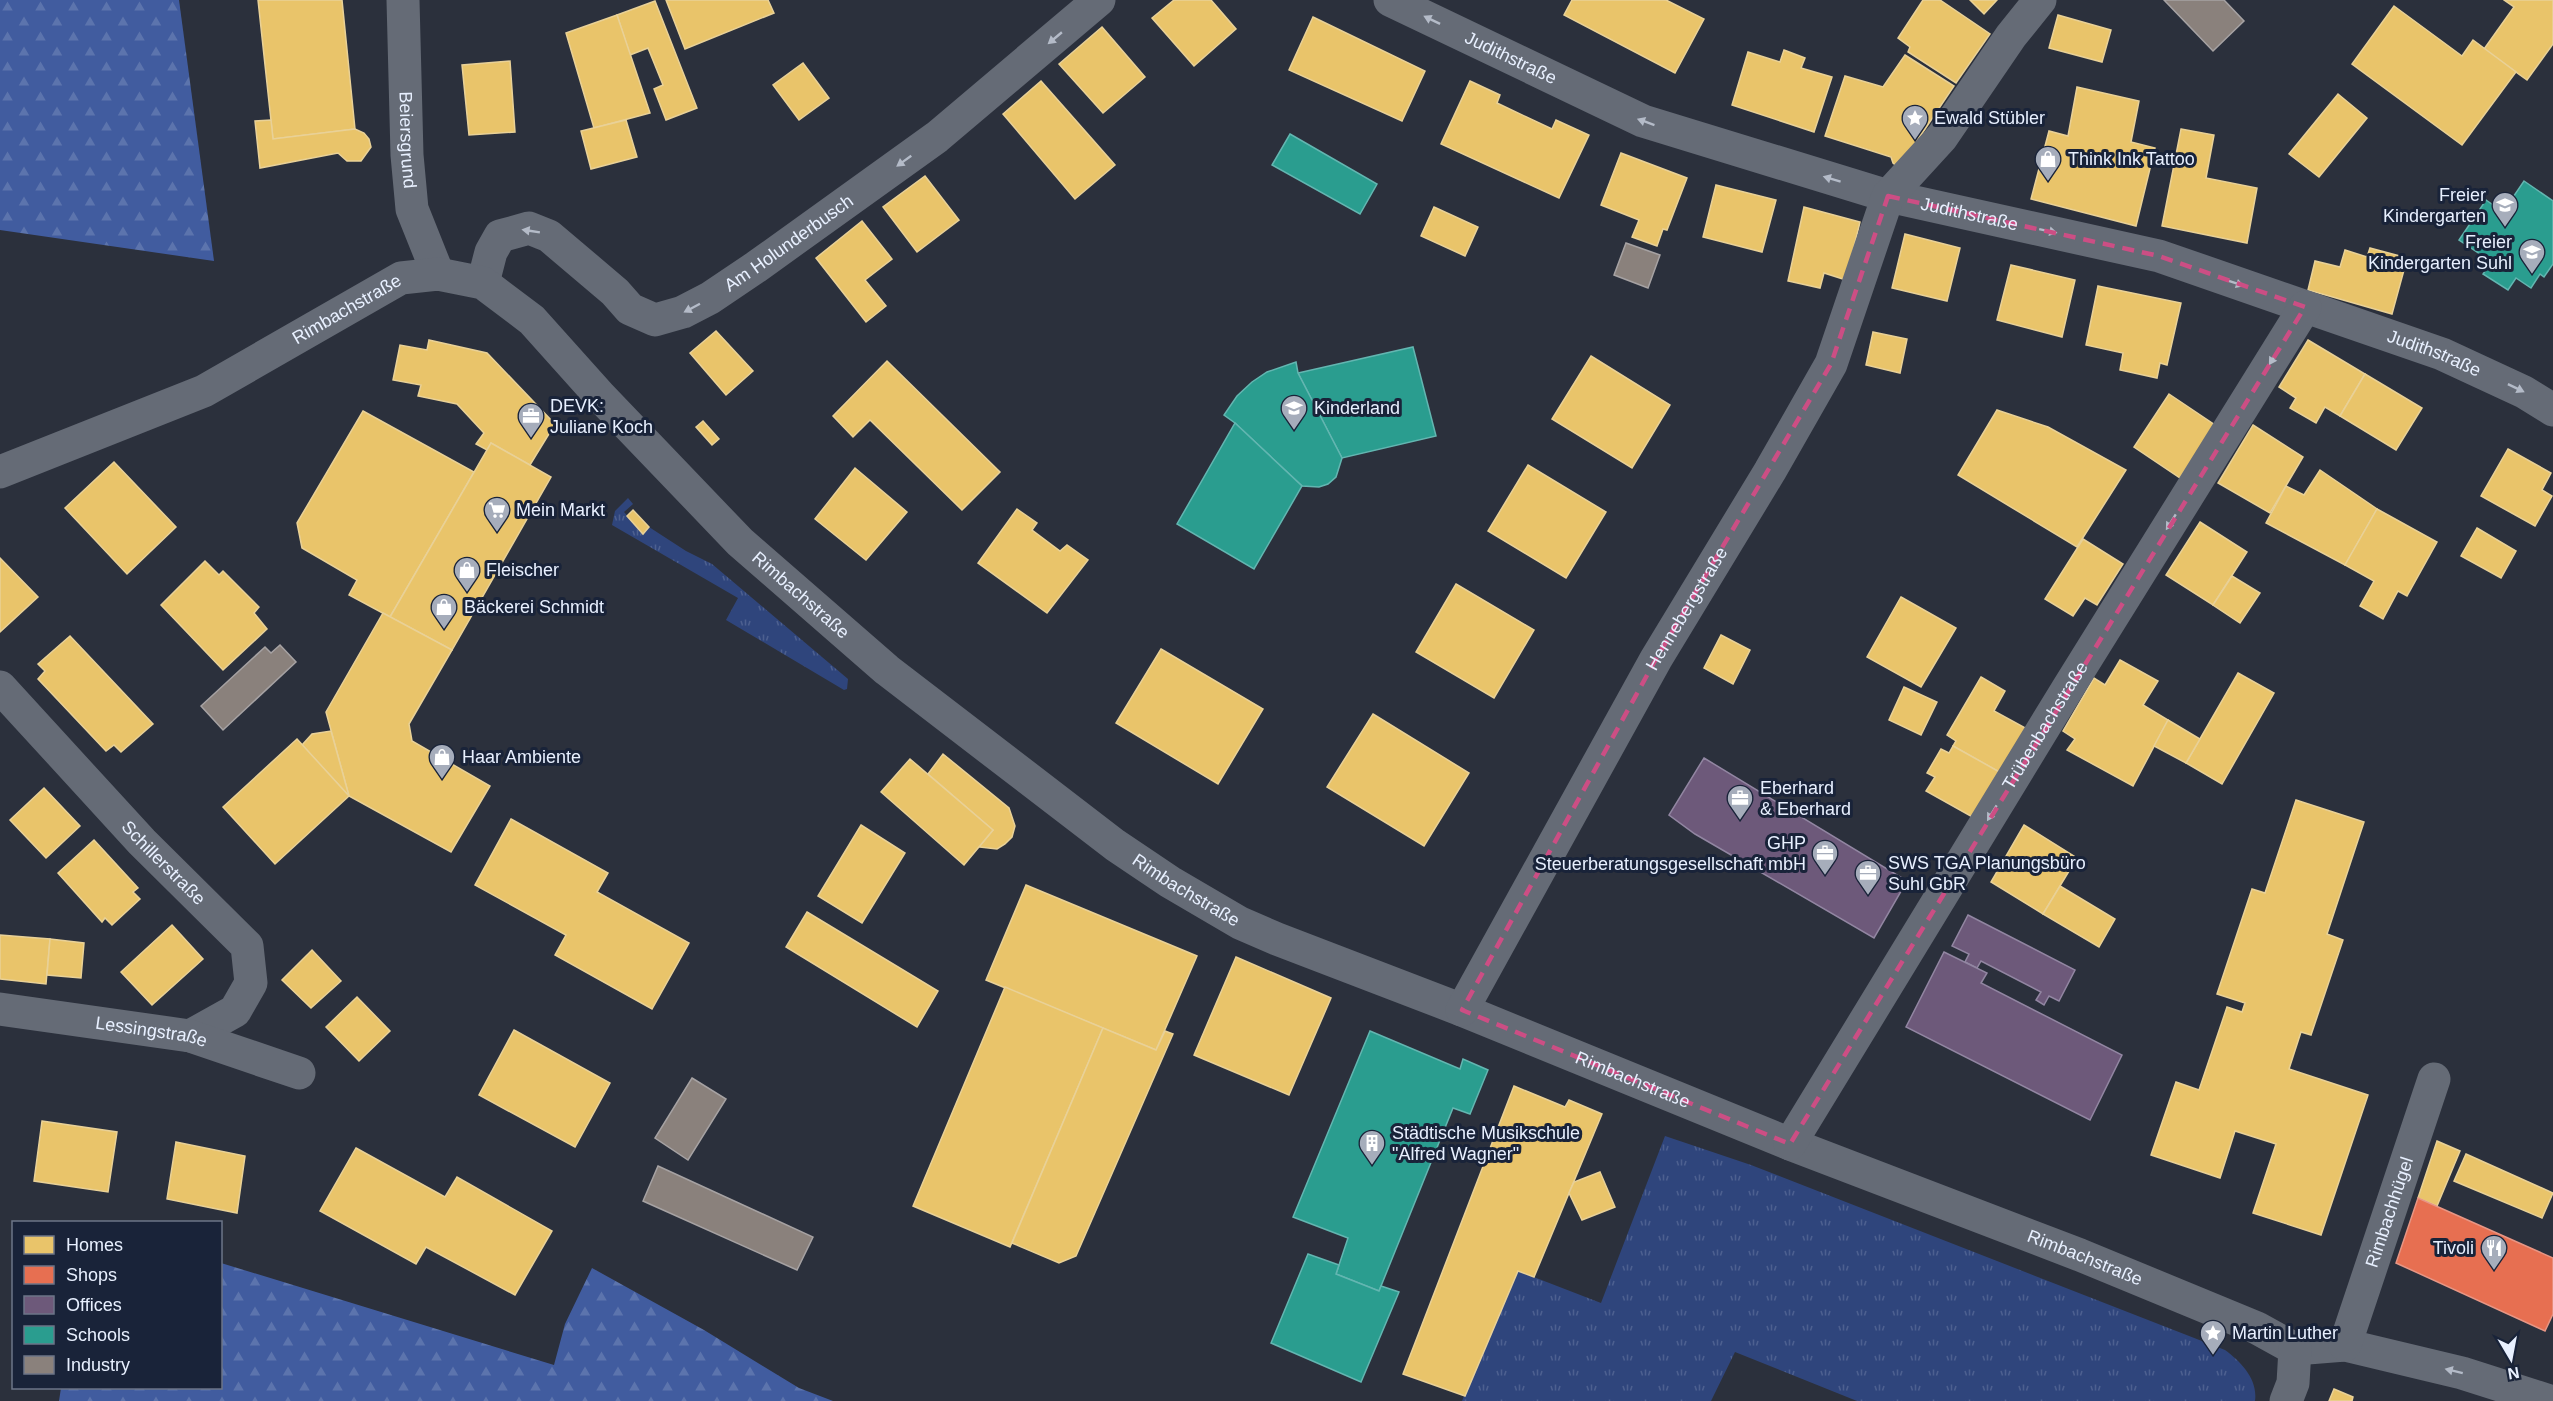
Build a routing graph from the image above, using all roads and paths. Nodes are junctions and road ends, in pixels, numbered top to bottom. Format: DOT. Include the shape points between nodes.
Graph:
graph roads {
  1 [pos="404,0"];
  2 [pos="1099,0"];
  3 [pos="1390,0"];
  4 [pos="2040,0"];
  5 [pos="1888,196"];
  6 [pos="438,274"];
  7 [pos="483,283"];
  8 [pos="2305,307"];
  9 [pos="2553,410"];
  10 [pos="0,472"];
  11 [pos="0,687"];
  12 [pos="0,1009"];
  13 [pos="1462,1010"];
  14 [pos="190,1036"];
  15 [pos="299,1073"];
  16 [pos="2434,1079"];
  17 [pos="1790,1144"];
  18 [pos="2345,1346"];
  19 [pos="2295,1349"];
  20 [pos="2286,1401"];
  21 [pos="2550,1401"];
  1 -- 6 [label="street, Beiersgrund" via="412,208"];
  2 -- 7 [label="street, Am Holunderbusch, one-way" via="937,137 756,267 683,312 655,320 630,309 549,236 529,228 500,236 491,252"];
  5 -- 3 [label="street, Judithstraße, one-way" via="1643,121"];
  4 -- 5 [label="street" via="1942,137"];
  5 -- 8 [label="street, Judithstraße, one-way" via="2159,256"];
  5 -- 13 [label="street, Hennebergstraße" via="1830,364 1656,659"];
  6 -- 7 [label="street, Rimbachstraße"];
  6 -- 10 [label="street, Rimbachstraße" via="388,283 204,391"];
  7 -- 13 [label="street, Rimbachstraße" via="532,320 740,542 887,670 1070,812 1170,882 1240,922"];
  8 -- 9 [label="street, Judithstraße, one-way" via="2442,354 2524,392"];
  8 -- 17 [label="street, Trübenbachstraße, one-way"];
  11 -- 14 [label="street, Schillerstraße" via="142,842 247,946 251,983 235,1011"];
  12 -- 14 [label="street, Lessingstraße"];
  13 -- 17 [label="street, Rimbachstraße"];
  14 -- 15 [label="street, Lessingstraße"];
  16 -- 18 [label="street, Rimbachhügel"];
  17 -- 19 [label="street, Rimbachstraße" via="2080,1255 2257,1328"];
  18 -- 19 [label="street"];
  21 -- 18 [label="street, one-way" via="2462,1373"];
  19 -- 20 [label="street" via="2293,1383"];
}
